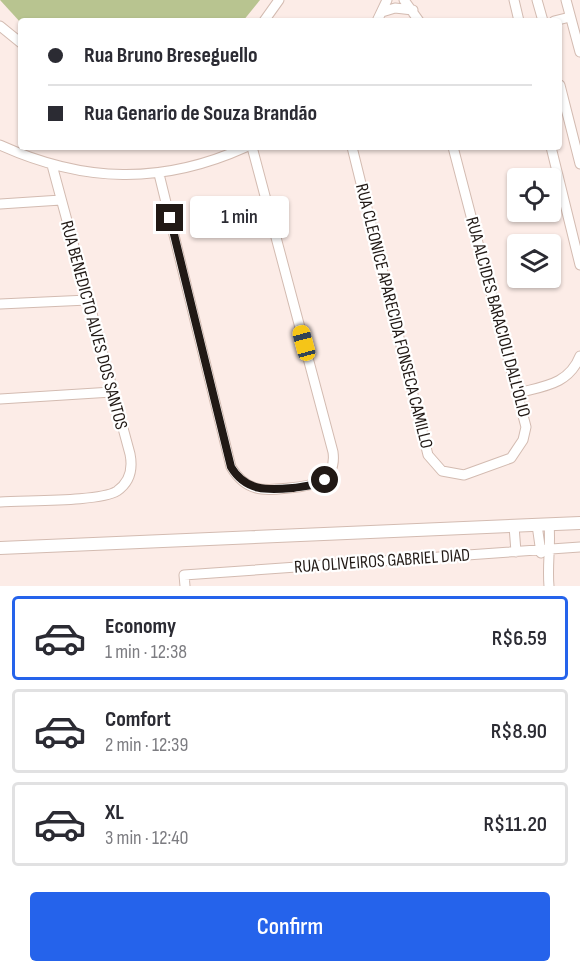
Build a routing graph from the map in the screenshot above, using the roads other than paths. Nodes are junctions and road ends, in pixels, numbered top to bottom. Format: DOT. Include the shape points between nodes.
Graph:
graph roads {
  1 [pos="279,0"];
  2 [pos="387,0"];
  3 [pos="404,0"];
  4 [pos="514,0"];
  5 [pos="537,0"];
  6 [pos="566,0"];
  7 [pos="413,10"];
  8 [pos="379,16"];
  9 [pos="570,16"];
  10 [pos="266,18"];
  11 [pos="417,18"];
  12 [pos="518,18"];
  13 [pos="542,18"];
  14 [pos="562,18"];
  15 [pos="1,30"];
  16 [pos="18,41"];
  17 [pos="580,52"];
  18 [pos="562,93"];
  19 [pos="0,145"];
  20 [pos="239,150"];
  21 [pos="253,150"];
  22 [pos="353,150"];
  23 [pos="454,150"];
  24 [pos="552,150"];
  25 [pos="580,164"];
  26 [pos="52,165"];
  27 [pos="159,174"];
  28 [pos="61,200"];
  29 [pos="0,204"];
  30 [pos="580,265"];
  31 [pos="88,300"];
  32 [pos="0,304"];
  33 [pos="580,356"];
  34 [pos="112,392"];
  35 [pos="518,393"];
  36 [pos="0,399"];
  37 [pos="485,468"];
  38 [pos="0,502"];
  39 [pos="580,523"];
  40 [pos="543,525"];
  41 [pos="514,526"];
  42 [pos="580,547"];
  43 [pos="0,548"];
  44 [pos="552,549"];
  45 [pos="538,550"];
  46 [pos="516,552"];
  47 [pos="547,562"];
  48 [pos="185,586"];
  49 [pos="549,586"];
  1 -- 10 [label="street"];
  2 -- 8 [label="street"];
  3 -- 7 [label="street"];
  4 -- 12 [label="street"];
  5 -- 13 [label="street"];
  6 -- 9 [label="street"];
  7 -- 8 [label="street" via="395,8"];
  7 -- 11 [label="street"];
  9 -- 14 [label="street"];
  9 -- 17 [label="street"];
  15 -- 16 [label="street"];
  18 -- 25 [label="street"];
  19 -- 26 [label="street"];
  20 -- 27 [label="street" via="215,161"];
  21 -- 27 [label="street" via="333,456 332,469 325,480 314,486 250,486 234,473 228,461"];
  22 -- 37 [label="street, RUA CLEONICE APARECIDA FONSECA CAMILLO" via="428,455 438,468 453,475"];
  23 -- 35 [label="street, RUA ALCIDES BARACIOLI DALL'OLIO"];
  24 -- 30 [label="street"];
  26 -- 27 [label="street" via="107,174"];
  26 -- 28 [label="street, RUA BENEDICTO ALVES DOS SANTOS"];
  28 -- 29 [label="street"];
  28 -- 31 [label="street, RUA BENEDICTO ALVES DOS SANTOS"];
  31 -- 32 [label="street"];
  31 -- 34 [label="street, RUA BENEDICTO ALVES DOS SANTOS"];
  33 -- 35 [label="street" via="565,379"];
  34 -- 36 [label="street"];
  34 -- 38 [label="street, RUA BENEDICTO ALVES DOS SANTOS" via="131,459 131,472 125,483 105,496"];
  35 -- 37 [label="street, RUA ALCIDES BARACIOLI DALL'OLIO" via="525,420 523,440 505,462"];
  39 -- 40 [label="street"];
  40 -- 41 [label="street"];
  40 -- 44 [label="street"];
  40 -- 45 [label="street"];
  41 -- 43 [label="street"];
  41 -- 46 [label="street"];
  42 -- 44 [label="street, RUA OLIVEIROS GABRIEL DIAD"];
  44 -- 45 [label="street, RUA OLIVEIROS GABRIEL DIAD"];
  44 -- 47 [label="street"];
  45 -- 46 [label="street, RUA OLIVEIROS GABRIEL DIAD"];
  45 -- 47 [label="street"];
  46 -- 48 [label="street, RUA OLIVEIROS GABRIEL DIAD" via="184,575"];
  47 -- 49 [label="street"];
}
